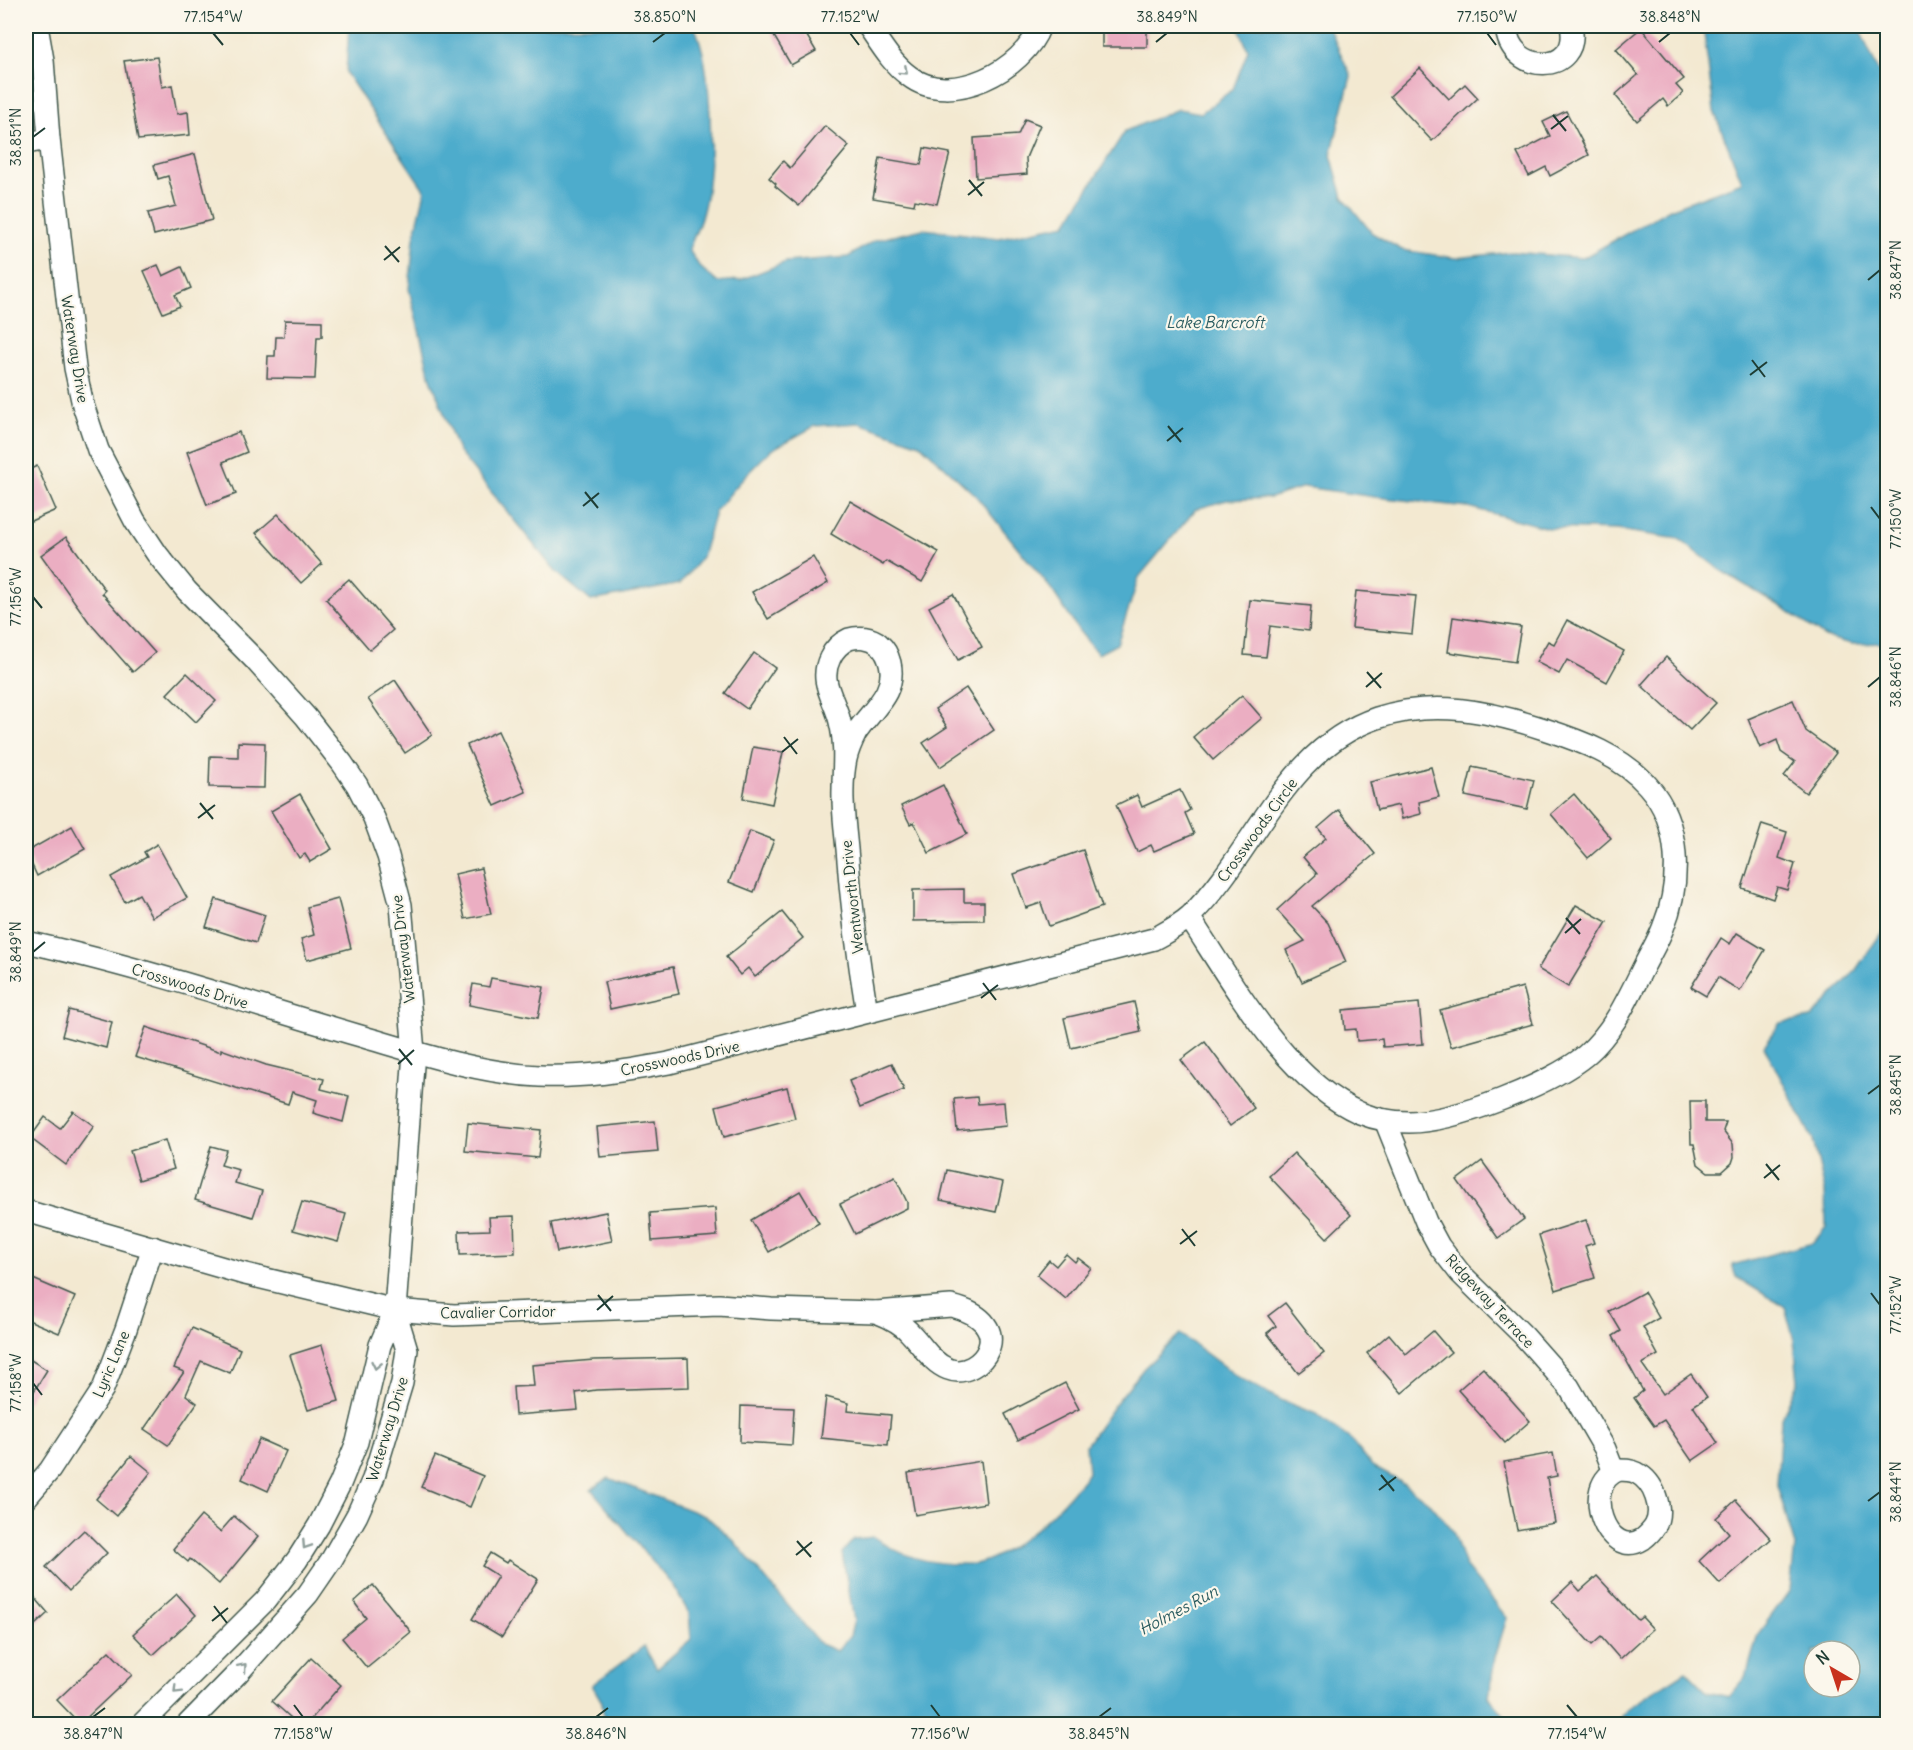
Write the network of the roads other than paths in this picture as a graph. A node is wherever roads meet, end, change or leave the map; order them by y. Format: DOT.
graph roads {
  1 [pos="37,26"];
  2 [pos="868,26"];
  3 [pos="1040,26"];
  4 [pos="1506,26"];
  5 [pos="1571,26"];
  6 [pos="49,139"];
  7 [pos="26,143"];
  8 [pos="843,781"];
  9 [pos="1189,917"];
  10 [pos="26,942"];
  11 [pos="867,1012"];
  12 [pos="414,1052"];
  13 [pos="1385,1120"];
  14 [pos="26,1211"];
  15 [pos="153,1247"];
  16 [pos="395,1310"];
  17 [pos="876,1312"];
  18 [pos="1614,1472"];
  19 [pos="26,1498"];
  20 [pos="142,1725"];
  21 [pos="188,1725"];
  1 -- 6 [label="street, Waterway Drive"];
  2 -- 3 [label="street, one-way"];
  4 -- 5 [label="street"];
  6 -- 7 [label="street"];
  6 -- 12 [label="street, Waterway Drive"];
  8 -- 8 [label="street, Wentworth Drive"];
  8 -- 11 [label="street, Wentworth Drive"];
  9 -- 11 [label="street, Crosswoods Drive"];
  9 -- 13 [label="street, Crosswoods Circle"];
  9 -- 13 [label="street, Crosswoods Circle"];
  10 -- 12 [label="street, Crosswoods Drive"];
  11 -- 12 [label="street, Crosswoods Drive"];
  12 -- 16 [label="street, Waterway Drive"];
  13 -- 18 [label="street, Ridgeway Terrace"];
  14 -- 15 [label="street, Cavalier Corridor"];
  15 -- 16 [label="street, Cavalier Corridor"];
  15 -- 19 [label="street, Lyric Lane"];
  16 -- 17 [label="street, Cavalier Corridor"];
  16 -- 20 [label="street, one-way"];
  21 -- 16 [label="street, Waterway Drive, one-way"];
  17 -- 17 [label="street, Cavalier Corridor"];
}
